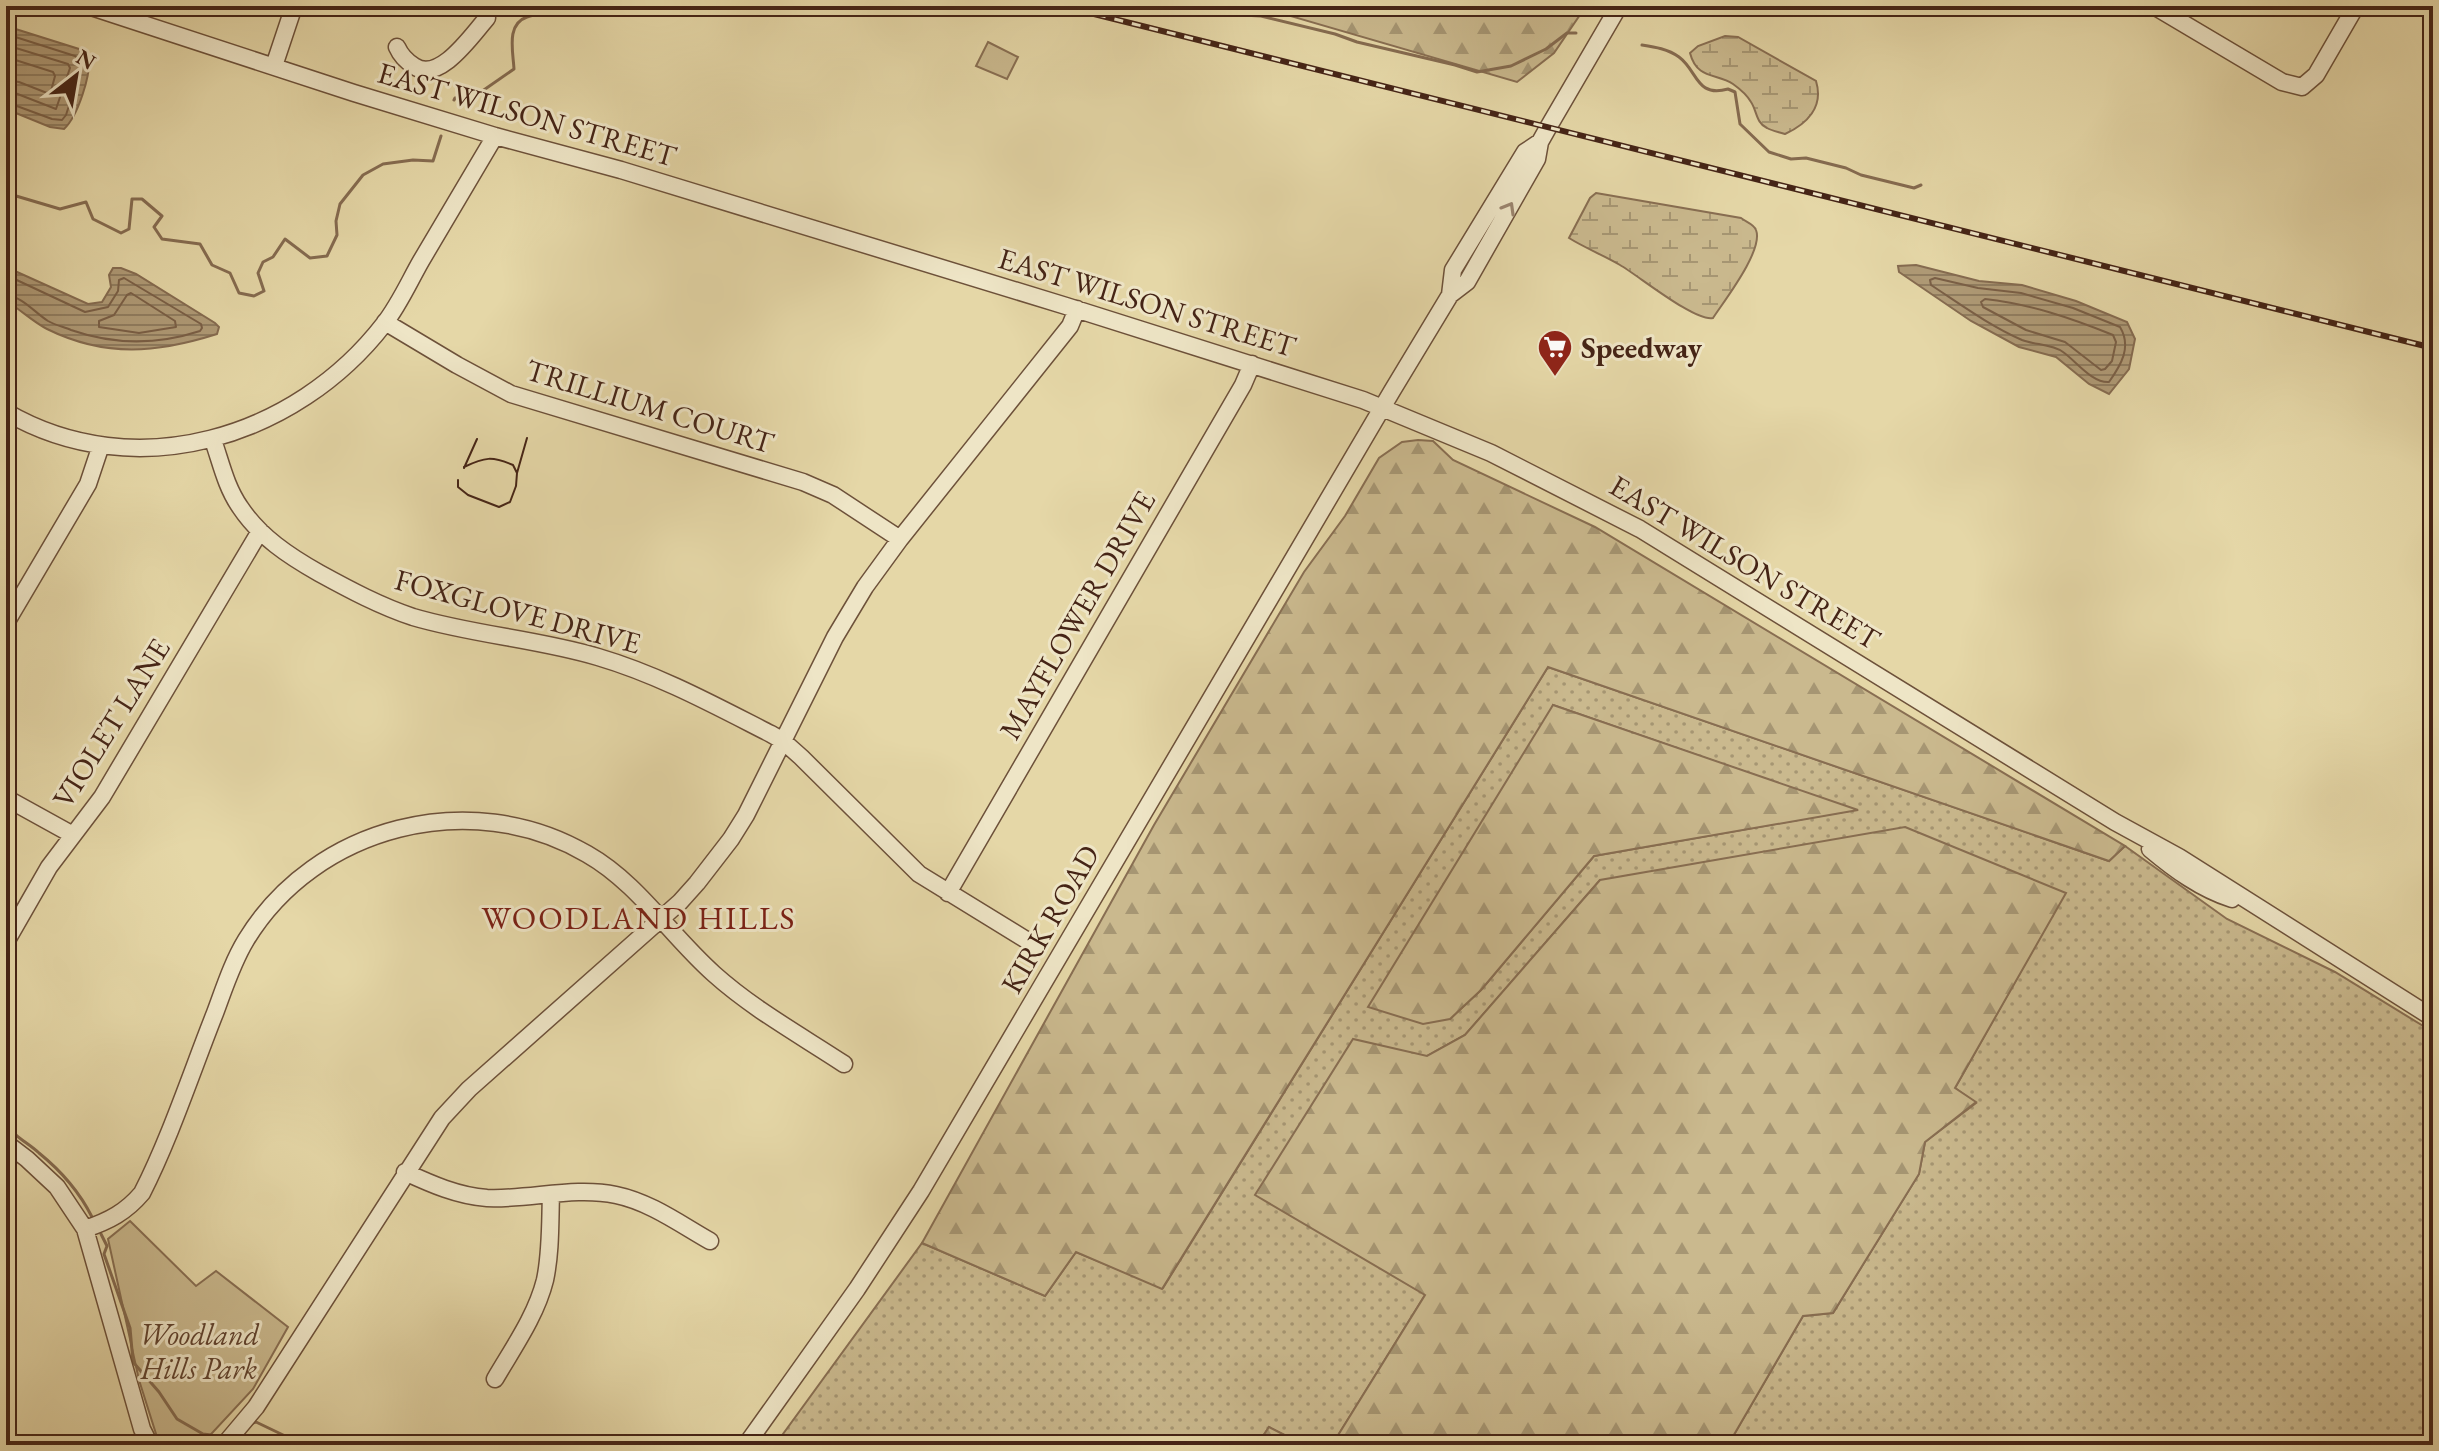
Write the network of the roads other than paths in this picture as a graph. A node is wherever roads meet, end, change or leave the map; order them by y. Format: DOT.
graph roads {
  1 [pos="88,6"];
  2 [pos="294,6"];
  3 [pos="1619,6"];
  4 [pos="2154,6"];
  5 [pos="2356,6"];
  6 [pos="487,18"];
  7 [pos="397,47"];
  8 [pos="274,66"];
  9 [pos="495,136"];
  10 [pos="1077,309"];
  11 [pos="385,322"];
  12 [pos="1252,364"];
  13 [pos="1382,408"];
  14 [pos="6,412"];
  15 [pos="213,440"];
  16 [pos="101,445"];
  17 [pos="260,531"];
  18 [pos="900,539"];
  19 [pos="6,623"];
  20 [pos="783,741"];
  21 [pos="6,798"];
  22 [pos="73,835"];
  23 [pos="948,893"];
  24 [pos="661,920"];
  25 [pos="6,942"];
  26 [pos="1036,946"];
  27 [pos="2433,1018"];
  28 [pos="844,1064"];
  29 [pos="6,1143"];
  30 [pos="405,1172"];
  31 [pos="551,1194"];
  32 [pos="85,1229"];
  33 [pos="710,1241"];
  34 [pos="495,1379"];
  35 [pos="150,1445"];
  36 [pos="224,1445"];
  37 [pos="746,1445"];
  1 -- 8 [label="street, EAST WILSON STREET"];
  2 -- 8 [label="street"];
  3 -- 13 [label="street, KIRK ROAD"];
  4 -- 5 [label="street"];
  6 -- 7 [label="street"];
  8 -- 9 [label="street, EAST WILSON STREET"];
  9 -- 10 [label="street, EAST WILSON STREET"];
  9 -- 11 [label="street"];
  10 -- 12 [label="street, EAST WILSON STREET"];
  10 -- 18 [label="street"];
  11 -- 15 [label="street"];
  11 -- 18 [label="street, TRILLIUM COURT"];
  12 -- 13 [label="street, EAST WILSON STREET"];
  12 -- 23 [label="street, MAYFLOWER DRIVE"];
  13 -- 27 [label="street, EAST WILSON STREET"];
  13 -- 37 [label="street, KIRK ROAD"];
  14 -- 16 [label="street"];
  15 -- 16 [label="street"];
  15 -- 17 [label="street, FOXGLOVE DRIVE"];
  16 -- 19 [label="street"];
  17 -- 20 [label="street, FOXGLOVE DRIVE"];
  17 -- 22 [label="street, VIOLET LANE"];
  18 -- 20 [label="street"];
  20 -- 23 [label="street, FOXGLOVE DRIVE"];
  20 -- 24 [label="street"];
  21 -- 22 [label="street"];
  22 -- 25 [label="street, VIOLET LANE"];
  23 -- 26 [label="street, FOXGLOVE DRIVE"];
  24 -- 28 [label="street"];
  24 -- 30 [label="street"];
  24 -- 32 [label="street"];
  29 -- 32 [label="street"];
  30 -- 31 [label="street"];
  30 -- 36 [label="street"];
  31 -- 33 [label="street"];
  31 -- 34 [label="street"];
  32 -- 35 [label="street"];
}
